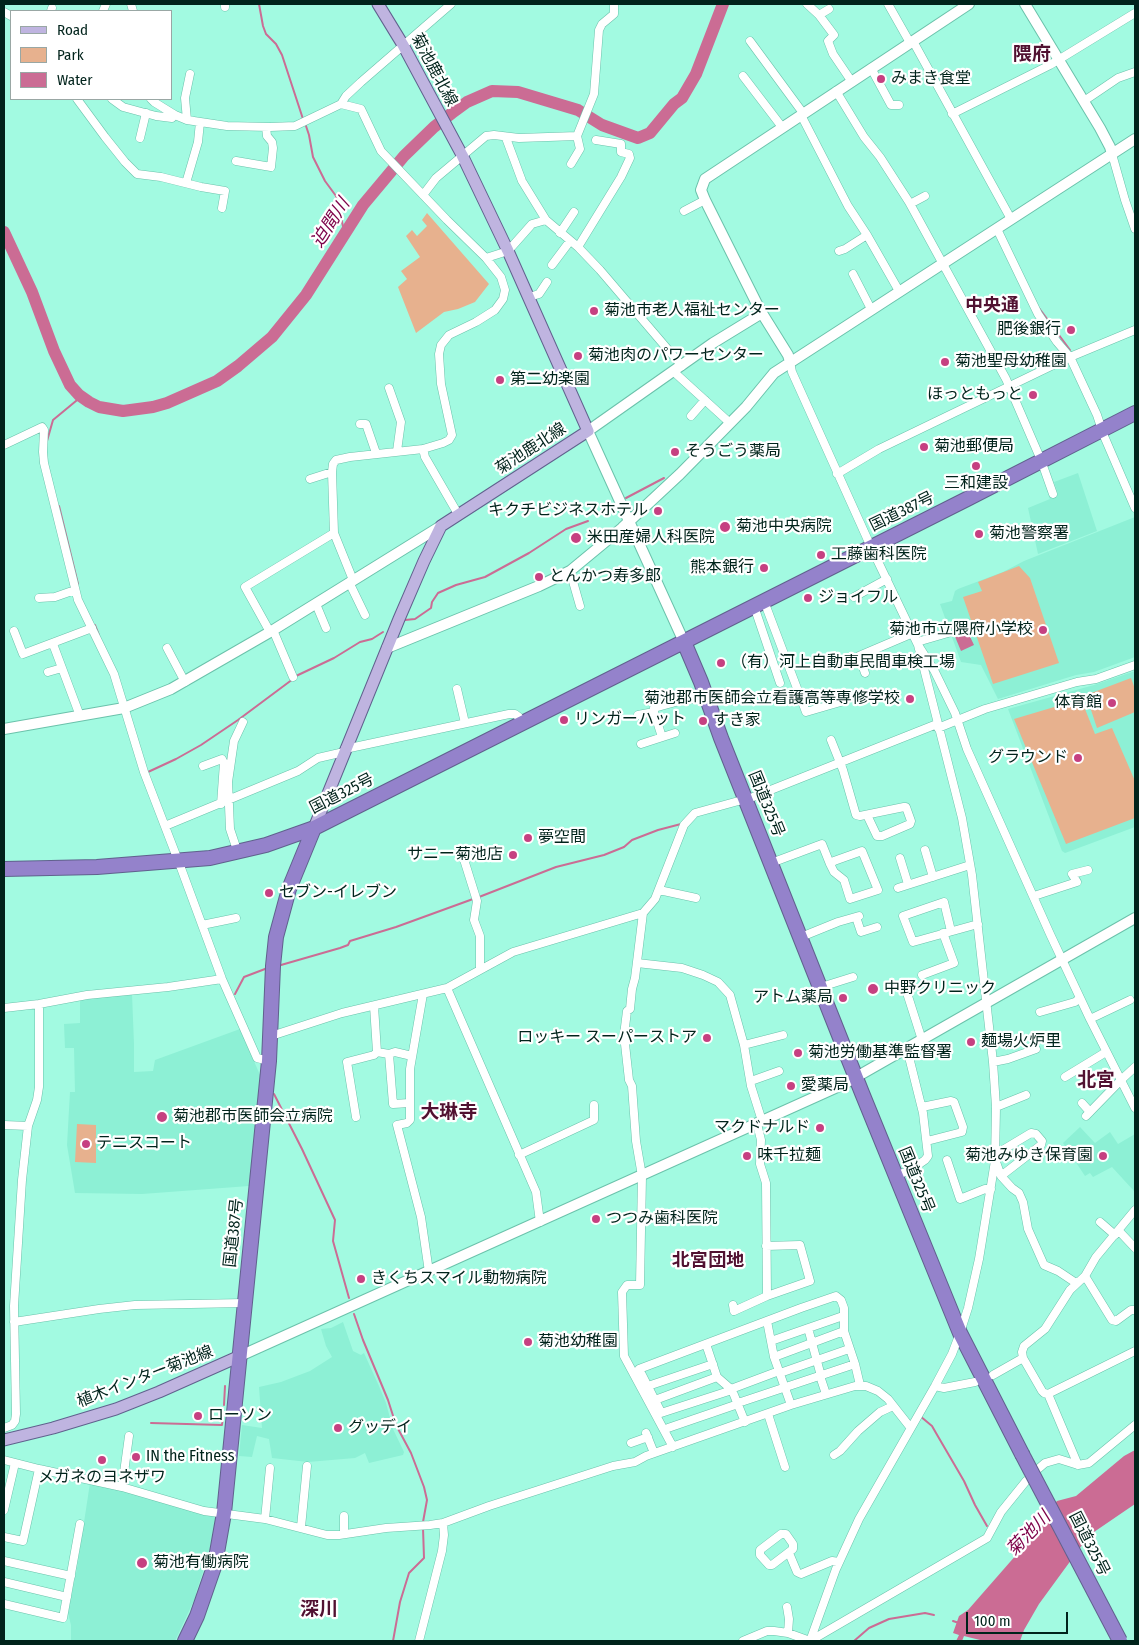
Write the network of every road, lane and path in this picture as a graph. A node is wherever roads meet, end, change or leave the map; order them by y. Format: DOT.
graph roads {
  1 [pos="378,4"];
  2 [pos="450,4"];
  3 [pos="614,4"];
  4 [pos="807,4"];
  5 [pos="888,4"];
  6 [pos="968,4"];
  7 [pos="1025,4"];
  8 [pos="829,9"];
  9 [pos="1135,13"];
  10 [pos="819,16"];
  11 [pos="750,41"];
  12 [pos="911,42"];
  13 [pos="403,45"];
  14 [pos="1059,60"];
  15 [pos="871,68"];
  16 [pos="1135,72"];
  17 [pos="190,74"];
  18 [pos="743,76"];
  19 [pos="852,82"];
  20 [pos="836,91"];
  21 [pos="79,100"];
  22 [pos="113,100"];
  23 [pos="153,100"];
  24 [pos="1084,101"];
  25 [pos="341,104"];
  26 [pos="899,105"];
  27 [pos="146,113"];
  28 [pos="802,114"];
  29 [pos="952,114"];
  30 [pos="175,115"];
  31 [pos="187,120"];
  32 [pos="200,122"];
  33 [pos="266,127"];
  34 [pos="782,127"];
  35 [pos="578,134"];
  36 [pos="140,138"];
  37 [pos="506,138"];
  38 [pos="1135,139"];
  39 [pos="596,140"];
  40 [pos="1112,154"];
  41 [pos="462,155"];
  42 [pos="236,161"];
  43 [pos="571,164"];
  44 [pos="186,183"];
  45 [pos="423,194"];
  46 [pos="925,196"];
  47 [pos="705,200"];
  48 [pos="910,203"];
  49 [pos="222,208"];
  50 [pos="684,211"];
  51 [pos="574,212"];
  52 [pos="1011,219"];
  53 [pos="546,220"];
  54 [pos="997,229"];
  55 [pos="1135,229"];
  56 [pos="560,233"];
  57 [pos="868,235"];
  58 [pos="570,241"];
  59 [pos="578,247"];
  60 [pos="508,251"];
  61 [pos="839,251"];
  62 [pos="486,258"];
  63 [pos="942,263"];
  64 [pos="552,266"];
  65 [pos="853,274"];
  66 [pos="547,282"];
  67 [pos="898,292"];
  68 [pos="529,297"];
  69 [pos="871,309"];
  70 [pos="762,313"];
  71 [pos="1135,330"];
  72 [pos="1070,357"];
  73 [pos="790,362"];
  74 [pos="678,369"];
  75 [pos="1010,386"];
  76 [pos="389,388"];
  77 [pos="705,400"];
  78 [pos="1135,413"];
  79 [pos="691,416"];
  80 [pos="730,423"];
  81 [pos="360,424"];
  82 [pos="1101,430"];
  83 [pos="588,431"];
  84 [pos="4,445"];
  85 [pos="423,449"];
  86 [pos="397,452"];
  87 [pos="376,453"];
  88 [pos="1041,460"];
  89 [pos="332,472"];
  90 [pos="837,474"];
  91 [pos="310,479"];
  92 [pos="1054,494"];
  93 [pos="1135,508"];
  94 [pos="458,514"];
  95 [pos="629,521"];
  96 [pos="440,526"];
  97 [pos="334,533"];
  98 [pos="871,547"];
  99 [pos="570,571"];
  100 [pos="887,579"];
  101 [pos="351,581"];
  102 [pos="75,590"];
  103 [pos="854,597"];
  104 [pos="39,598"];
  105 [pos="316,604"];
  106 [pos="759,604"];
  107 [pos="580,606"];
  108 [pos="365,614"];
  109 [pos="92,628"];
  110 [pos="326,628"];
  111 [pos="271,631"];
  112 [pos="14,632"];
  113 [pos="913,633"];
  114 [pos="948,633"];
  115 [pos="684,642"];
  116 [pos="53,644"];
  117 [pos="918,644"];
  118 [pos="167,648"];
  119 [pos="387,648"];
  120 [pos="1135,665"];
  121 [pos="62,668"];
  122 [pos="48,672"];
  123 [pos="865,673"];
  124 [pos="292,677"];
  125 [pos="185,682"];
  126 [pos="780,683"];
  127 [pos="457,689"];
  128 [pos="706,698"];
  129 [pos="844,701"];
  130 [pos="124,708"];
  131 [pos="654,712"];
  132 [pos="638,715"];
  133 [pos="80,716"];
  134 [pos="958,720"];
  135 [pos="242,722"];
  136 [pos="465,722"];
  137 [pos="522,722"];
  138 [pos="938,726"];
  139 [pos="5,728"];
  140 [pos="675,733"];
  141 [pos="662,737"];
  142 [pos="831,740"];
  143 [pos="641,744"];
  144 [pos="345,750"];
  145 [pos="840,764"];
  146 [pos="203,766"];
  147 [pos="746,800"];
  148 [pos="224,802"];
  149 [pos="867,815"];
  150 [pos="165,826"];
  151 [pos="314,828"];
  152 [pos="461,850"];
  153 [pos="925,850"];
  154 [pos="238,853"];
  155 [pos="900,858"];
  156 [pos="179,862"];
  157 [pos="771,863"];
  158 [pos="830,864"];
  159 [pos="970,865"];
  160 [pos="4,869"];
  161 [pos="1088,870"];
  162 [pos="933,876"];
  163 [pos="908,884"];
  164 [pos="898,888"];
  165 [pos="659,890"];
  166 [pos="1034,896"];
  167 [pos="696,898"];
  168 [pos="643,913"];
  169 [pos="236,918"];
  170 [pos="1135,918"];
  171 [pos="202,924"];
  172 [pos="978,924"];
  173 [pos="877,927"];
  174 [pos="947,932"];
  175 [pos="801,936"];
  176 [pos="1063,959"];
  177 [pos="637,963"];
  178 [pos="480,969"];
  179 [pos="922,975"];
  180 [pos="853,977"];
  181 [pos="222,979"];
  182 [pos="820,987"];
  183 [pos="446,988"];
  184 [pos="907,993"];
  185 [pos="423,994"];
  186 [pos="1080,998"];
  187 [pos="1130,1000"];
  188 [pos="39,1004"];
  189 [pos="986,1004"];
  190 [pos="374,1006"];
  191 [pos="4,1008"];
  192 [pos="1040,1012"];
  193 [pos="1090,1018"];
  194 [pos="783,1035"];
  195 [pos="271,1036"];
  196 [pos="922,1040"];
  197 [pos="744,1045"];
  198 [pos="1036,1049"];
  199 [pos="904,1050"];
  200 [pos="377,1052"];
  201 [pos="1106,1052"];
  202 [pos="390,1054"];
  203 [pos="412,1056"];
  204 [pos="268,1061"];
  205 [pos="993,1062"];
  206 [pos="1135,1067"];
  207 [pos="779,1071"];
  208 [pos="856,1077"];
  209 [pos="1065,1077"];
  210 [pos="1122,1079"];
  211 [pos="751,1081"];
  212 [pos="1026,1095"];
  213 [pos="1082,1102"];
  214 [pos="410,1103"];
  215 [pos="594,1105"];
  216 [pos="922,1107"];
  217 [pos="996,1107"];
  218 [pos="1135,1108"];
  219 [pos="356,1117"];
  220 [pos="759,1122"];
  221 [pos="4,1125"];
  222 [pos="28,1126"];
  223 [pos="927,1141"];
  224 [pos="996,1152"];
  225 [pos="519,1155"];
  226 [pos="947,1160"];
  227 [pos="995,1161"];
  228 [pos="896,1175"];
  229 [pos="642,1176"];
  230 [pos="1001,1176"];
  231 [pos="991,1190"];
  232 [pos="1134,1214"];
  233 [pos="540,1222"];
  234 [pos="1100,1222"];
  235 [pos="1117,1233"];
  236 [pos="766,1246"];
  237 [pos="1135,1248"];
  238 [pos="429,1272"];
  239 [pos="1085,1276"];
  240 [pos="1076,1284"];
  241 [pos="767,1296"];
  242 [pos="245,1303"];
  243 [pos="735,1310"];
  244 [pos="1135,1310"];
  245 [pos="843,1316"];
  246 [pos="767,1321"];
  247 [pos="14,1322"];
  248 [pos="808,1328"];
  249 [pos="844,1331"];
  250 [pos="960,1334"];
  251 [pos="771,1341"];
  252 [pos="812,1343"];
  253 [pos="706,1344"];
  254 [pos="849,1349"];
  255 [pos="1135,1351"];
  256 [pos="240,1356"];
  257 [pos="774,1357"];
  258 [pos="1023,1358"];
  259 [pos="816,1361"];
  260 [pos="713,1364"];
  261 [pos="855,1364"];
  262 [pos="779,1372"];
  263 [pos="993,1375"];
  264 [pos="821,1376"];
  265 [pos="717,1377"];
  266 [pos="975,1382"];
  267 [pos="860,1385"];
  268 [pos="648,1386"];
  269 [pos="935,1386"];
  270 [pos="785,1387"];
  271 [pos="731,1389"];
  272 [pos="826,1394"];
  273 [pos="1048,1394"];
  274 [pos="655,1400"];
  275 [pos="738,1404"];
  276 [pos="791,1405"];
  277 [pos="893,1406"];
  278 [pos="661,1413"];
  279 [pos="768,1414"];
  280 [pos="745,1422"];
  281 [pos="1135,1425"];
  282 [pos="910,1427"];
  283 [pos="4,1428"];
  284 [pos="668,1428"];
  285 [pos="129,1436"];
  286 [pos="4,1440"];
  287 [pos="631,1443"];
  288 [pos="675,1446"];
  289 [pos="654,1453"];
  290 [pos="834,1455"];
  291 [pos="4,1460"];
  292 [pos="15,1463"];
  293 [pos="1078,1465"];
  294 [pos="307,1466"];
  295 [pos="785,1467"];
  296 [pos="270,1468"];
  297 [pos="39,1469"];
  298 [pos="1038,1469"];
  299 [pos="1026,1481"];
  300 [pos="122,1487"];
  301 [pos="4,1510"];
  302 [pos="224,1513"];
  303 [pos="344,1516"];
  304 [pos="265,1518"];
  305 [pos="443,1523"];
  306 [pos="80,1524"];
  307 [pos="301,1527"];
  308 [pos="344,1534"];
  309 [pos="4,1537"];
  310 [pos="789,1553"];
  311 [pos="4,1562"];
  312 [pos="839,1562"];
  313 [pos="71,1576"];
  314 [pos="4,1582"];
  315 [pos="67,1597"];
  316 [pos="4,1604"];
  317 [pos="787,1607"];
  318 [pos="788,1633"];
  319 [pos="185,1641"];
  320 [pos="419,1641"];
  321 [pos="743,1641"];
  322 [pos="810,1641"];
  323 [pos="1120,1641"];
  1 -- 13 [label="main road, 菊池鹿北線"];
  2 -- 13 [label="street"];
  3 -- 35 [label="street"];
  4 -- 10 [label="street"];
  5 -- 12 [label="street"];
  6 -- 12 [label="street"];
  7 -- 14 [label="street"];
  8 -- 10 [label="street"];
  9 -- 14 [label="street"];
  10 -- 19 [label="street"];
  11 -- 28 [label="street"];
  12 -- 15 [label="street"];
  12 -- 29 [label="street"];
  13 -- 25 [label="street"];
  13 -- 41 [label="main road, 菊池鹿北線"];
  14 -- 24 [label="street"];
  14 -- 29 [label="street"];
  15 -- 19 [label="street"];
  15 -- 26 [label="street"];
  16 -- 24 [label="street"];
  17 -- 31 [label="street"];
  18 -- 34 [label="street"];
  19 -- 20 [label="street"];
  20 -- 28 [label="street"];
  20 -- 48 [label="street"];
  21 -- 44 [label="street"];
  22 -- 27 [label="street"];
  23 -- 30 [label="street"];
  24 -- 40 [label="street"];
  25 -- 33 [label="street"];
  25 -- 45 [label="street"];
  27 -- 30 [label="street"];
  27 -- 36 [label="street"];
  28 -- 34 [label="street"];
  28 -- 57 [label="street"];
  29 -- 52 [label="street"];
  30 -- 31 [label="street"];
  31 -- 32 [label="street"];
  32 -- 33 [label="street"];
  32 -- 44 [label="street"];
  33 -- 42 [label="street"];
  34 -- 47 [label="street"];
  35 -- 37 [label="street"];
  35 -- 43 [label="street"];
  37 -- 41 [label="street"];
  37 -- 53 [label="street"];
  38 -- 40 [label="street"];
  39 -- 59 [label="street"];
  40 -- 52 [label="street"];
  40 -- 55 [label="street"];
  41 -- 45 [label="street"];
  41 -- 60 [label="main road, 菊池鹿北線"];
  44 -- 49 [label="street"];
  45 -- 62 [label="street"];
  46 -- 48 [label="street"];
  47 -- 50 [label="street"];
  47 -- 70 [label="street"];
  48 -- 63 [label="street"];
  51 -- 56 [label="street"];
  52 -- 54 [label="street"];
  53 -- 56 [label="street"];
  53 -- 60 [label="street"];
  54 -- 63 [label="street"];
  54 -- 72 [label="street"];
  56 -- 58 [label="street"];
  57 -- 61 [label="street"];
  57 -- 67 [label="street"];
  58 -- 59 [label="street"];
  58 -- 64 [label="street"];
  59 -- 74 [label="street"];
  60 -- 62 [label="street"];
  60 -- 68 [label="main road, 菊池鹿北線"];
  62 -- 85 [label="street"];
  63 -- 67 [label="street"];
  63 -- 75 [label="street"];
  65 -- 69 [label="street"];
  66 -- 68 [label="street"];
  67 -- 69 [label="street"];
  68 -- 83 [label="main road, 菊池鹿北線"];
  69 -- 73 [label="street"];
  70 -- 73 [label="street"];
  70 -- 74 [label="street"];
  71 -- 72 [label="street"];
  72 -- 75 [label="street"];
  72 -- 82 [label="street"];
  73 -- 80 [label="street"];
  73 -- 90 [label="street"];
  74 -- 77 [label="street"];
  74 -- 83 [label="street"];
  75 -- 88 [label="street"];
  75 -- 90 [label="street"];
  76 -- 86 [label="street"];
  77 -- 79 [label="street"];
  77 -- 80 [label="street"];
  78 -- 82 [label="highway, 国道387号"];
  80 -- 95 [label="street"];
  81 -- 87 [label="street"];
  82 -- 88 [label="highway, 国道387号"];
  82 -- 93 [label="street"];
  83 -- 94 [label="main road, 菊池鹿北線"];
  83 -- 95 [label="street"];
  84 -- 102 [label="street"];
  85 -- 86 [label="street"];
  85 -- 94 [label="street"];
  86 -- 87 [label="street"];
  87 -- 89 [label="street"];
  88 -- 92 [label="street"];
  88 -- 98 [label="highway, 国道387号"];
  89 -- 91 [label="street"];
  89 -- 97 [label="street"];
  90 -- 98 [label="street"];
  94 -- 96 [label="main road, 菊池鹿北線"];
  95 -- 99 [label="street"];
  95 -- 115 [label="street"];
  96 -- 101 [label="street"];
  96 -- 119 [label="main road"];
  97 -- 101 [label="street"];
  97 -- 111 [label="street"];
  98 -- 100 [label="street"];
  98 -- 106 [label="highway, 国道387号"];
  99 -- 107 [label="street"];
  99 -- 119 [label="street"];
  100 -- 103 [label="street"];
  100 -- 113 [label="street"];
  101 -- 105 [label="street"];
  101 -- 108 [label="street"];
  102 -- 104 [label="street"];
  102 -- 109 [label="street"];
  105 -- 110 [label="street"];
  105 -- 111 [label="street"];
  106 -- 115 [label="highway, 国道387号"];
  106 -- 126 [label="street"];
  106 -- 129 [label="street"];
  109 -- 116 [label="street"];
  109 -- 130 [label="street"];
  111 -- 124 [label="street"];
  111 -- 125 [label="street"];
  112 -- 116 [label="street"];
  113 -- 117 [label="street"];
  113 -- 123 [label="street"];
  114 -- 117 [label="street"];
  115 -- 128 [label="highway, 国道325号"];
  115 -- 137 [label="highway, 国道325号"];
  116 -- 121 [label="street"];
  117 -- 134 [label="street"];
  117 -- 138 [label="street"];
  118 -- 125 [label="street"];
  119 -- 144 [label="main road"];
  120 -- 134 [label="street"];
  121 -- 122 [label="street"];
  121 -- 133 [label="street"];
  125 -- 130 [label="street"];
  127 -- 136 [label="street"];
  128 -- 131 [label="street"];
  128 -- 147 [label="highway, 国道325号"];
  130 -- 133 [label="street"];
  130 -- 150 [label="street"];
  131 -- 132 [label="street"];
  131 -- 141 [label="street"];
  133 -- 139 [label="street"];
  134 -- 138 [label="street"];
  134 -- 166 [label="street"];
  135 -- 148 [label="street"];
  136 -- 137 [label="street"];
  136 -- 144 [label="street"];
  137 -- 151 [label="highway, 国道325号"];
  138 -- 145 [label="street"];
  138 -- 159 [label="street"];
  140 -- 141 [label="street"];
  141 -- 143 [label="street"];
  142 -- 145 [label="street"];
  144 -- 148 [label="street"];
  144 -- 151 [label="main road"];
  145 -- 147 [label="street"];
  145 -- 149 [label="street"];
  146 -- 148 [label="street"];
  147 -- 157 [label="highway, 国道325号"];
  147 -- 165 [label="street"];
  148 -- 150 [label="street"];
  148 -- 154 [label="street"];
  149 -- 149 [label="street"];
  150 -- 156 [label="street"];
  151 -- 154 [label="highway, 国道325号"];
  151 -- 195 [label="highway, 国道387号"];
  152 -- 178 [label="street"];
  153 -- 162 [label="street"];
  154 -- 156 [label="highway, 国道325号"];
  155 -- 163 [label="street"];
  156 -- 160 [label="highway, 国道325号"];
  156 -- 171 [label="street"];
  157 -- 158 [label="street"];
  157 -- 175 [label="highway, 国道325号"];
  158 -- 158 [label="street"];
  159 -- 162 [label="street"];
  159 -- 172 [label="street"];
  161 -- 166 [label="street"];
  162 -- 163 [label="street"];
  163 -- 164 [label="street"];
  165 -- 167 [label="street"];
  165 -- 168 [label="street"];
  166 -- 176 [label="street"];
  168 -- 177 [label="street"];
  168 -- 178 [label="street"];
  169 -- 171 [label="street"];
  170 -- 176 [label="street"];
  171 -- 181 [label="street"];
  172 -- 174 [label="street"];
  172 -- 189 [label="street"];
  173 -- 175 [label="street"];
  174 -- 174 [label="street"];
  174 -- 179 [label="street"];
  175 -- 182 [label="highway, 国道325号"];
  176 -- 186 [label="street"];
  176 -- 189 [label="street"];
  177 -- 197 [label="street"];
  177 -- 229 [label="street"];
  178 -- 183 [label="street"];
  180 -- 182 [label="street"];
  181 -- 188 [label="street"];
  181 -- 204 [label="street"];
  182 -- 208 [label="highway, 国道325号"];
  183 -- 185 [label="street"];
  183 -- 225 [label="street"];
  184 -- 196 [label="street"];
  185 -- 190 [label="street"];
  185 -- 203 [label="street"];
  186 -- 192 [label="street"];
  186 -- 193 [label="street"];
  187 -- 193 [label="street"];
  188 -- 191 [label="street"];
  188 -- 222 [label="street"];
  189 -- 196 [label="street"];
  189 -- 205 [label="street"];
  190 -- 195 [label="street"];
  190 -- 200 [label="street"];
  193 -- 201 [label="street"];
  194 -- 197 [label="street"];
  195 -- 204 [label="highway, 国道387号"];
  196 -- 199 [label="street"];
  197 -- 211 [label="street"];
  198 -- 205 [label="street"];
  199 -- 208 [label="street"];
  199 -- 216 [label="street"];
  200 -- 202 [label="street"];
  200 -- 219 [label="street"];
  201 -- 209 [label="street"];
  201 -- 210 [label="street"];
  202 -- 203 [label="street"];
  202 -- 214 [label="street"];
  203 -- 214 [label="street"];
  204 -- 242 [label="highway, 国道387号"];
  205 -- 217 [label="street"];
  206 -- 210 [label="street"];
  207 -- 211 [label="street"];
  208 -- 220 [label="street"];
  208 -- 228 [label="highway, 国道325号"];
  210 -- 213 [label="street"];
  210 -- 218 [label="street"];
  211 -- 220 [label="street"];
  212 -- 217 [label="street"];
  214 -- 238 [label="street"];
  215 -- 225 [label="street"];
  216 -- 223 [label="street"];
  216 -- 223 [label="street"];
  217 -- 224 [label="street"];
  220 -- 229 [label="street"];
  220 -- 236 [label="street"];
  221 -- 222 [label="street"];
  222 -- 247 [label="street"];
  223 -- 228 [label="street"];
  224 -- 227 [label="street"];
  224 -- 230 [label="street"];
  225 -- 233 [label="street"];
  226 -- 231 [label="street"];
  227 -- 230 [label="street"];
  227 -- 231 [label="street"];
  228 -- 250 [label="highway, 国道325号"];
  229 -- 233 [label="street"];
  229 -- 288 [label="street"];
  230 -- 240 [label="street"];
  231 -- 250 [label="street"];
  232 -- 235 [label="street"];
  233 -- 238 [label="street"];
  234 -- 235 [label="street"];
  235 -- 237 [label="street"];
  235 -- 239 [label="street"];
  236 -- 241 [label="street"];
  236 -- 241 [label="street"];
  238 -- 256 [label="street"];
  239 -- 240 [label="street"];
  239 -- 244 [label="street"];
  240 -- 258 [label="street"];
  241 -- 243 [label="street"];
  242 -- 247 [label="street"];
  242 -- 256 [label="highway, 国道387号"];
  245 -- 246 [label="street"];
  245 -- 248 [label="street"];
  245 -- 249 [label="street"];
  246 -- 251 [label="street"];
  246 -- 253 [label="street"];
  247 -- 283 [label="street"];
  248 -- 251 [label="street"];
  248 -- 252 [label="street"];
  249 -- 252 [label="street"];
  249 -- 254 [label="street"];
  250 -- 269 [label="street"];
  250 -- 323 [label="highway, 国道325号, bridge"];
  251 -- 257 [label="street"];
  252 -- 257 [label="street"];
  252 -- 259 [label="street"];
  253 -- 260 [label="street"];
  253 -- 268 [label="street"];
  254 -- 259 [label="street"];
  254 -- 261 [label="street"];
  255 -- 273 [label="street"];
  256 -- 286 [label="main road, 植木インター菊池線"];
  256 -- 302 [label="highway, 国道387号"];
  257 -- 262 [label="street"];
  258 -- 263 [label="street"];
  258 -- 273 [label="street"];
  259 -- 262 [label="street"];
  259 -- 264 [label="street"];
  260 -- 265 [label="street"];
  260 -- 268 [label="street"];
  261 -- 264 [label="street"];
  261 -- 267 [label="street"];
  262 -- 270 [label="street"];
  262 -- 271 [label="street"];
  264 -- 270 [label="street"];
  264 -- 272 [label="street"];
  265 -- 271 [label="street"];
  265 -- 274 [label="street"];
  266 -- 269 [label="street"];
  267 -- 272 [label="street"];
  267 -- 277 [label="street"];
  268 -- 274 [label="street"];
  269 -- 282 [label="street"];
  270 -- 275 [label="street"];
  270 -- 276 [label="street"];
  271 -- 275 [label="street"];
  271 -- 278 [label="street"];
  272 -- 276 [label="street"];
  273 -- 293 [label="street"];
  274 -- 278 [label="street"];
  275 -- 280 [label="street"];
  275 -- 284 [label="street"];
  276 -- 279 [label="street"];
  277 -- 282 [label="street"];
  277 -- 290 [label="street"];
  278 -- 284 [label="street"];
  279 -- 280 [label="street"];
  279 -- 295 [label="street"];
  280 -- 288 [label="street"];
  281 -- 293 [label="street"];
  282 -- 312 [label="street"];
  284 -- 288 [label="street"];
  285 -- 300 [label="street"];
  287 -- 289 [label="street"];
  288 -- 289 [label="street"];
  289 -- 305 [label="street"];
  291 -- 292 [label="street"];
  292 -- 297 [label="street"];
  292 -- 301 [label="street"];
  293 -- 298 [label="street"];
  294 -- 307 [label="street"];
  296 -- 304 [label="street"];
  297 -- 300 [label="street"];
  297 -- 309 [label="street"];
  299 -- 322 [label="street"];
  300 -- 302 [label="street"];
  302 -- 304 [label="street"];
  302 -- 319 [label="highway, 国道387号"];
  303 -- 308 [label="street"];
  304 -- 307 [label="street"];
  305 -- 308 [label="street"];
  305 -- 320 [label="street"];
  306 -- 313 [label="street"];
  307 -- 308 [label="street"];
  310 -- 310 [label="street"];
  310 -- 312 [label="street"];
  311 -- 313 [label="street"];
  312 -- 322 [label="street"];
  313 -- 315 [label="street"];
  314 -- 315 [label="street"];
  315 -- 316 [label="street"];
  317 -- 318 [label="street"];
  318 -- 321 [label="street"];
  318 -- 322 [label="street"];
}
